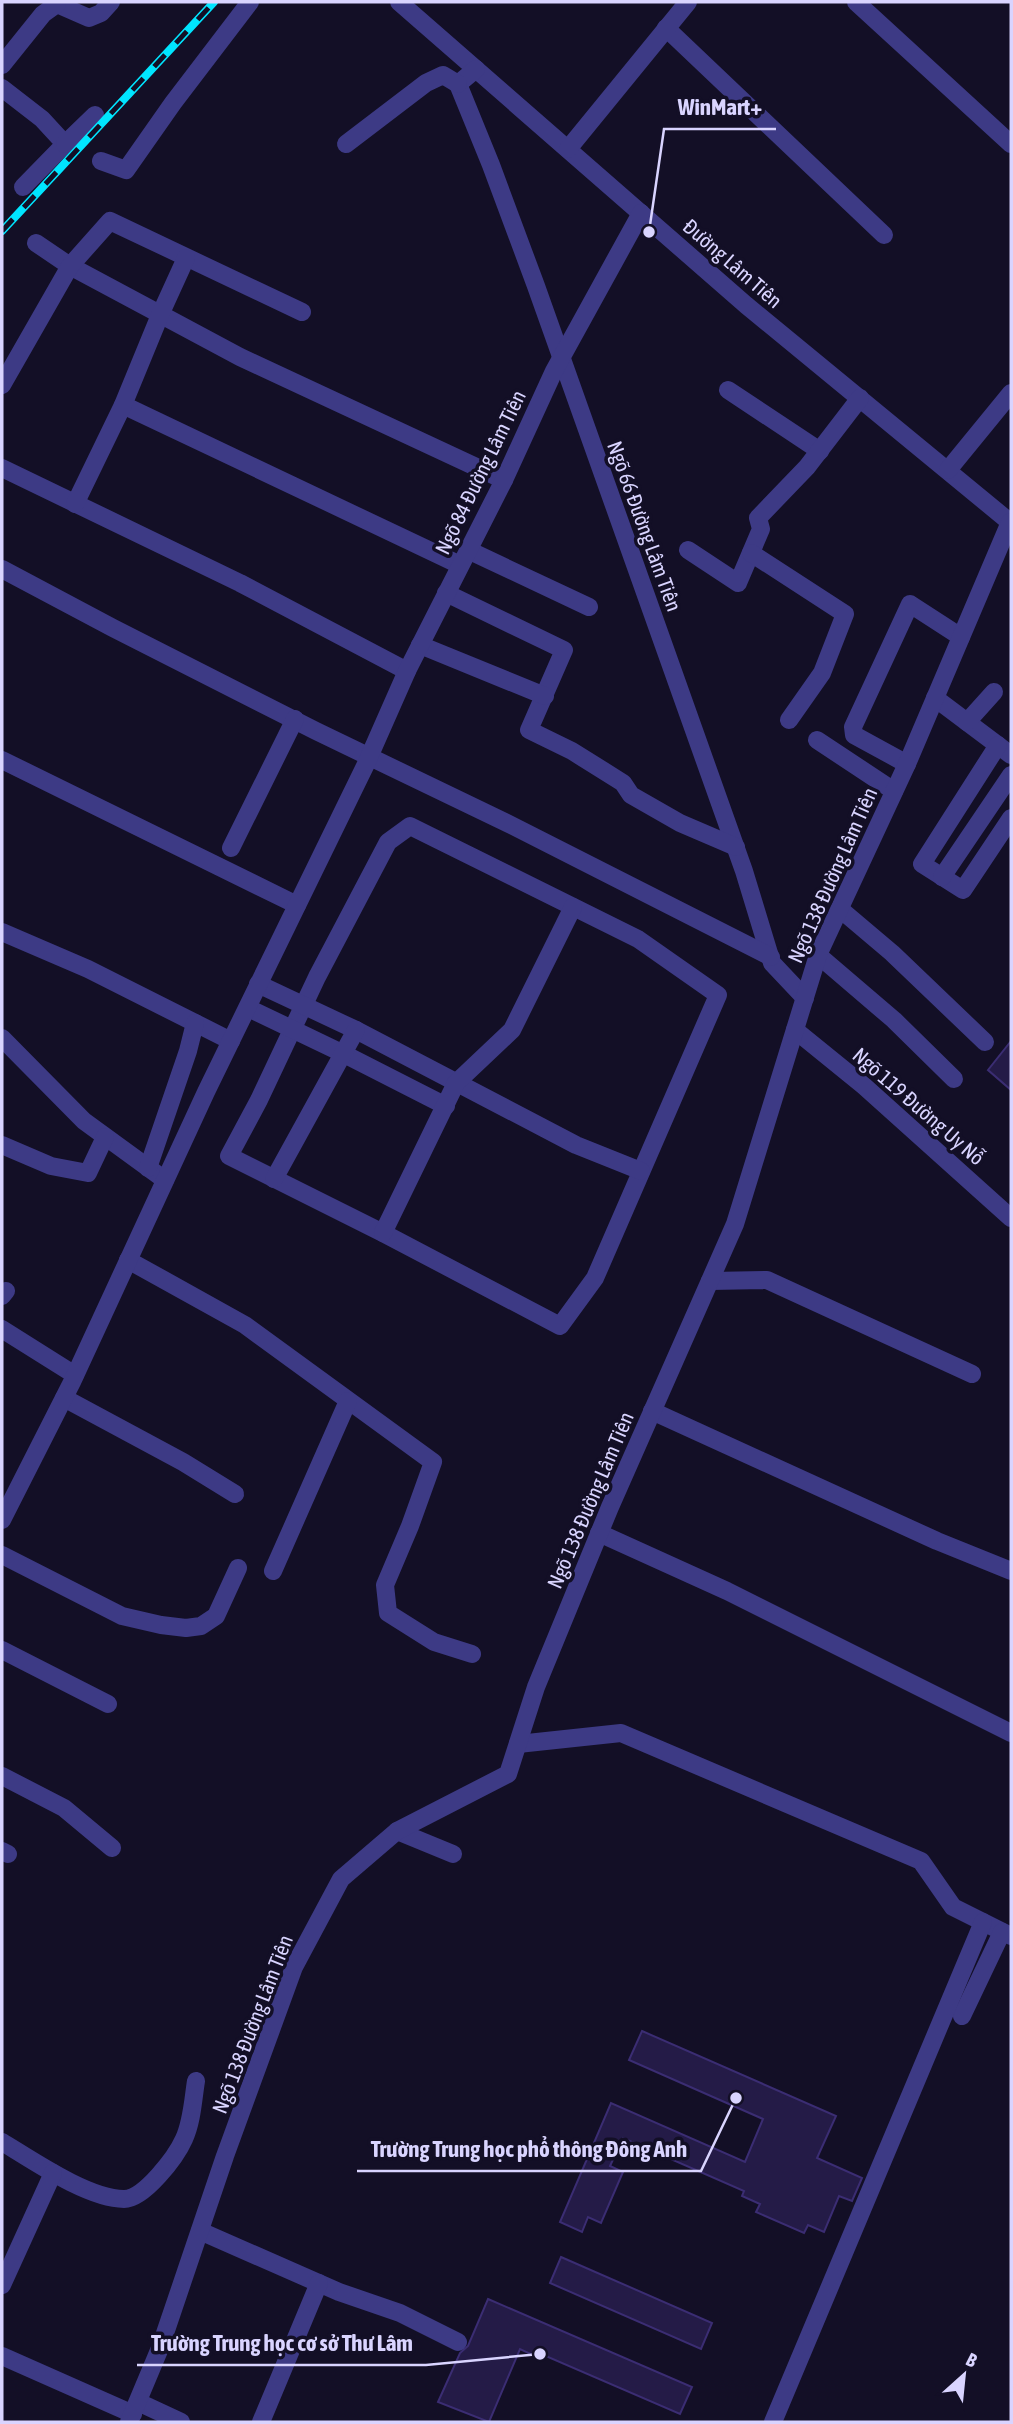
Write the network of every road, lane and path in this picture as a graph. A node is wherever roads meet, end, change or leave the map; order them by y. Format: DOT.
graph roads {
  1 [pos="111,2"];
  2 [pos="250,2"];
  3 [pos="399,2"];
  4 [pos="688,2"];
  5 [pos="856,2"];
  6 [pos="57,3"];
  7 [pos="666,28"];
  8 [pos="2,65"];
  9 [pos="476,69"];
  10 [pos="458,83"];
  11 [pos="2,88"];
  12 [pos="95,115"];
  13 [pos="346,144"];
  14 [pos="1011,144"];
  15 [pos="65,145"];
  16 [pos="568,149"];
  17 [pos="101,161"];
  18 [pos="23,187"];
  19 [pos="641,213"];
  20 [pos="884,235"];
  21 [pos="36,243"];
  22 [pos="186,258"];
  23 [pos="70,265"];
  24 [pos="302,312"];
  25 [pos="160,315"];
  26 [pos="561,358"];
  27 [pos="2,385"];
  28 [pos="728,390"];
  29 [pos="1011,393"];
  30 [pos="860,398"];
  31 [pos="123,405"];
  32 [pos="820,451"];
  33 [pos="2,468"];
  34 [pos="948,470"];
  35 [pos="504,480"];
  36 [pos="75,504"];
  37 [pos="1011,522"];
  38 [pos="688,551"];
  39 [pos="751,553"];
  40 [pos="464,558"];
  41 [pos="2,569"];
  42 [pos="446,593"];
  43 [pos="589,607"];
  44 [pos="961,637"];
  45 [pos="420,645"];
  46 [pos="407,671"];
  47 [pos="994,692"];
  48 [pos="545,696"];
  49 [pos="935,698"];
  50 [pos="295,719"];
  51 [pos="789,720"];
  52 [pos="967,722"];
  53 [pos="817,740"];
  54 [pos="1005,750"];
  55 [pos="369,756"];
  56 [pos="2,760"];
  57 [pos="906,764"];
  58 [pos="1011,775"];
  59 [pos="970,788"];
  60 [pos="894,791"];
  61 [pos="993,802"];
  62 [pos="1011,817"];
  63 [pos="947,824"];
  64 [pos="968,838"];
  65 [pos="736,847"];
  66 [pos="230,848"];
  67 [pos="988,853"];
  68 [pos="942,877"];
  69 [pos="297,905"];
  70 [pos="573,907"];
  71 [pos="839,909"];
  72 [pos="2,932"];
  73 [pos="818,955"];
  74 [pos="771,957"];
  75 [pos="258,984"];
  76 [pos="805,998"];
  77 [pos="304,1006"];
  78 [pos="248,1008"];
  79 [pos="194,1023"];
  80 [pos="291,1030"];
  81 [pos="356,1030"];
  82 [pos="795,1030"];
  83 [pos="2,1038"];
  84 [pos="231,1041"];
  85 [pos="985,1042"];
  86 [pos="344,1054"];
  87 [pos="954,1079"];
  88 [pos="456,1083"];
  89 [pos="446,1106"];
  90 [pos="105,1137"];
  91 [pos="2,1145"];
  92 [pos="148,1168"];
  93 [pos="641,1171"];
  94 [pos="274,1179"];
  95 [pos="165,1180"];
  96 [pos="1011,1218"];
  97 [pos="383,1233"];
  98 [pos="128,1260"];
  99 [pos="710,1281"];
  100 [pos="2,1329"];
  101 [pos="972,1374"];
  102 [pos="75,1375"];
  103 [pos="64,1398"];
  104 [pos="348,1401"];
  105 [pos="652,1411"];
  106 [pos="235,1494"];
  107 [pos="2,1520"];
  108 [pos="599,1533"];
  109 [pos="2,1555"];
  110 [pos="238,1569"];
  111 [pos="273,1571"];
  112 [pos="1011,1571"];
  113 [pos="2,1650"];
  114 [pos="472,1654"];
  115 [pos="107,1704"];
  116 [pos="1011,1733"];
  117 [pos="518,1744"];
  118 [pos="2,1776"];
  119 [pos="397,1831"];
  120 [pos="112,1847"];
  121 [pos="453,1854"];
  122 [pos="983,1922"];
  123 [pos="1007,1934"];
  124 [pos="962,2016"];
  125 [pos="196,2081"];
  126 [pos="2,2142"];
  127 [pos="52,2173"];
  128 [pos="200,2231"];
  129 [pos="319,2283"];
  130 [pos="2,2285"];
  131 [pos="458,2342"];
  132 [pos="2,2356"];
  133 [pos="133,2413"];
  134 [pos="181,2422"];
  135 [pos="261,2422"];
  136 [pos="773,2422"];
  1 -- 6 [label="street"];
  2 -- 17 [label="street"];
  3 -- 9 [label="street, Đường Lâm Tiên"];
  4 -- 7 [label="street"];
  5 -- 14 [label="street"];
  6 -- 8 [label="street"];
  7 -- 16 [label="street"];
  7 -- 20 [label="street"];
  9 -- 10 [label="street"];
  9 -- 16 [label="street, Đường Lâm Tiên"];
  10 -- 13 [label="street"];
  10 -- 26 [label="street, Ngõ 66 Đường Lâm Tiên"];
  11 -- 15 [label="street"];
  12 -- 15 [label="street"];
  15 -- 18 [label="street"];
  16 -- 19 [label="street, Đường Lâm Tiên"];
  19 -- 26 [label="street, Ngõ 84 Đường Lâm Tiên"];
  19 -- 30 [label="street, Đường Lâm Tiên"];
  21 -- 23 [label="street"];
  22 -- 23 [label="street"];
  22 -- 24 [label="street"];
  22 -- 25 [label="street"];
  23 -- 25 [label="street"];
  23 -- 27 [label="street"];
  25 -- 31 [label="street"];
  25 -- 35 [label="street"];
  26 -- 35 [label="street, Ngõ 84 Đường Lâm Tiên"];
  26 -- 65 [label="street, Ngõ 66 Đường Lâm Tiên"];
  28 -- 32 [label="street"];
  29 -- 34 [label="street"];
  30 -- 32 [label="street"];
  30 -- 34 [label="street, Đường Lâm Tiên"];
  31 -- 36 [label="street"];
  31 -- 40 [label="street"];
  32 -- 39 [label="street"];
  33 -- 36 [label="street"];
  34 -- 37 [label="street, Đường Lâm Tiên"];
  35 -- 40 [label="street, Ngõ 84 Đường Lâm Tiên"];
  36 -- 46 [label="street"];
  37 -- 44 [label="street, Ngõ 138 Đường Lâm Tiên"];
  38 -- 39 [label="street"];
  39 -- 51 [label="street"];
  40 -- 42 [label="street, Ngõ 84 Đường Lâm Tiên"];
  40 -- 43 [label="street"];
  41 -- 50 [label="street"];
  42 -- 45 [label="street, Ngõ 84 Đường Lâm Tiên"];
  42 -- 48 [label="street"];
  44 -- 49 [label="street, Ngõ 138 Đường Lâm Tiên"];
  44 -- 57 [label="street"];
  45 -- 46 [label="street, Ngõ 84 Đường Lâm Tiên"];
  45 -- 48 [label="street"];
  46 -- 55 [label="street, Ngõ 84 Đường Lâm Tiên"];
  47 -- 52 [label="street"];
  48 -- 65 [label="street"];
  49 -- 52 [label="street"];
  49 -- 57 [label="street, Ngõ 138 Đường Lâm Tiên"];
  50 -- 55 [label="street"];
  50 -- 66 [label="street"];
  52 -- 54 [label="street"];
  53 -- 60 [label="street"];
  54 -- 59 [label="street"];
  55 -- 69 [label="street, Ngõ 84 Đường Lâm Tiên"];
  55 -- 74 [label="street"];
  56 -- 69 [label="street"];
  57 -- 60 [label="street, Ngõ 138 Đường Lâm Tiên"];
  58 -- 61 [label="street"];
  59 -- 61 [label="street"];
  59 -- 63 [label="street"];
  60 -- 71 [label="street, Ngõ 138 Đường Lâm Tiên"];
  61 -- 62 [label="street"];
  61 -- 64 [label="street"];
  62 -- 67 [label="street"];
  63 -- 64 [label="street"];
  63 -- 68 [label="street"];
  64 -- 67 [label="street"];
  64 -- 68 [label="street"];
  65 -- 74 [label="street, Ngõ 66 Đường Lâm Tiên"];
  67 -- 68 [label="street"];
  69 -- 75 [label="street, Ngõ 84 Đường Lâm Tiên"];
  70 -- 77 [label="street"];
  70 -- 88 [label="street"];
  70 -- 93 [label="street"];
  71 -- 73 [label="street, Ngõ 138 Đường Lâm Tiên"];
  71 -- 85 [label="street"];
  72 -- 79 [label="street"];
  73 -- 76 [label="street, Ngõ 138 Đường Lâm Tiên"];
  73 -- 87 [label="street"];
  74 -- 76 [label="street, Ngõ 66 Đường Lâm Tiên"];
  75 -- 77 [label="street"];
  75 -- 78 [label="street, Ngõ 84 Đường Lâm Tiên"];
  76 -- 82 [label="street, Ngõ 138 Đường Lâm Tiên"];
  77 -- 80 [label="street"];
  77 -- 81 [label="street"];
  78 -- 80 [label="street"];
  78 -- 84 [label="street, Ngõ 84 Đường Lâm Tiên"];
  79 -- 84 [label="street"];
  79 -- 92 [label="street"];
  80 -- 86 [label="street"];
  80 -- 94 [label="street"];
  81 -- 86 [label="street"];
  81 -- 88 [label="street"];
  82 -- 96 [label="street, Ngõ 119 Đường Uy Nỗ"];
  82 -- 99 [label="street, Ngõ 138 Đường Lâm Tiên"];
  83 -- 90 [label="street"];
  84 -- 95 [label="street, Ngõ 84 Đường Lâm Tiên"];
  86 -- 89 [label="street"];
  86 -- 94 [label="street"];
  88 -- 89 [label="street"];
  88 -- 93 [label="street"];
  89 -- 97 [label="street"];
  90 -- 91 [label="street"];
  90 -- 92 [label="street"];
  92 -- 95 [label="street"];
  93 -- 97 [label="street"];
  94 -- 97 [label="street"];
  95 -- 98 [label="street, Ngõ 84 Đường Lâm Tiên"];
  98 -- 102 [label="street, Ngõ 84 Đường Lâm Tiên"];
  98 -- 104 [label="street"];
  99 -- 101 [label="street"];
  99 -- 105 [label="street, Ngõ 138 Đường Lâm Tiên"];
  100 -- 102 [label="street"];
  102 -- 103 [label="street, Ngõ 84 Đường Lâm Tiên"];
  103 -- 106 [label="street"];
  103 -- 107 [label="street, Ngõ 84 Đường Lâm Tiên"];
  104 -- 111 [label="street"];
  104 -- 114 [label="street"];
  105 -- 108 [label="street, Ngõ 138 Đường Lâm Tiên"];
  105 -- 112 [label="street"];
  108 -- 116 [label="street"];
  108 -- 117 [label="street, Ngõ 138 Đường Lâm Tiên"];
  109 -- 110 [label="street"];
  113 -- 115 [label="street"];
  117 -- 119 [label="street, Ngõ 138 Đường Lâm Tiên"];
  117 -- 122 [label="street"];
  118 -- 120 [label="street"];
  119 -- 121 [label="street"];
  119 -- 128 [label="street, Ngõ 138 Đường Lâm Tiên"];
  122 -- 123 [label="street"];
  122 -- 136 [label="street"];
  123 -- 124 [label="street"];
  125 -- 127 [label="street"];
  126 -- 127 [label="street"];
  127 -- 130 [label="street"];
  128 -- 129 [label="street"];
  128 -- 133 [label="street, Ngõ 138 Đường Lâm Tiên"];
  129 -- 131 [label="street"];
  129 -- 135 [label="street"];
  132 -- 133 [label="street"];
  133 -- 134 [label="street"];
}
